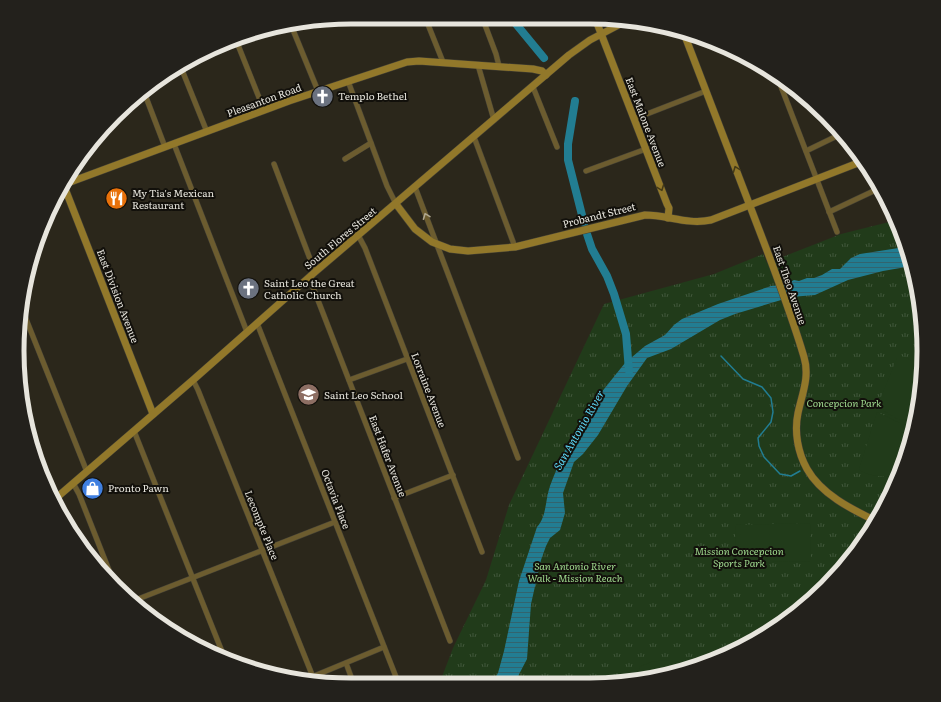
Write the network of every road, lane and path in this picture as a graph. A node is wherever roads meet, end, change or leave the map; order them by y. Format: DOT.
graph roads {
  1 [pos="428,24"];
  2 [pos="485,24"];
  3 [pos="597,24"];
  4 [pos="617,26"];
  5 [pos="293,29"];
  6 [pos="601,34"];
  7 [pos="686,38"];
  8 [pos="238,44"];
  9 [pos="443,62"];
  10 [pos="478,65"];
  11 [pos="499,66"];
  12 [pos="182,71"];
  13 [pos="546,75"];
  14 [pos="348,81"];
  15 [pos="781,86"];
  16 [pos="533,87"];
  17 [pos="782,89"];
  18 [pos="318,91"];
  19 [pos="706,91"];
  20 [pos="146,97"];
  21 [pos="264,110"];
  22 [pos="634,119"];
  23 [pos="494,120"];
  24 [pos="207,132"];
  25 [pos="837,136"];
  26 [pos="474,137"];
  27 [pos="372,143"];
  28 [pos="174,144"];
  29 [pos="165,147"];
  30 [pos="557,147"];
  31 [pos="646,149"];
  32 [pos="806,151"];
  33 [pos="345,159"];
  34 [pos="858,163"];
  35 [pos="274,164"];
  36 [pos="586,171"];
  37 [pos="817,179"];
  38 [pos="70,183"];
  39 [pos="415,188"];
  40 [pos="67,189"];
  41 [pos="874,191"];
  42 [pos="396,204"];
  43 [pos="750,205"];
  44 [pos="829,212"];
  45 [pos="668,218"];
  46 [pos="837,232"];
  47 [pos="358,235"];
  48 [pos="437,244"];
  49 [pos="515,247"];
  50 [pos="312,275"];
  51 [pos="26,319"];
  52 [pos="257,323"];
  53 [pos="247,332"];
  54 [pos="407,358"];
  55 [pos="193,380"];
  56 [pos="349,380"];
  57 [pos="153,414"];
  58 [pos="134,431"];
  59 [pos="518,458"];
  60 [pos="87,472"];
  61 [pos="453,475"];
  62 [pos="73,483"];
  63 [pos="58,496"];
  64 [pos="394,498"];
  65 [pos="871,518"];
  66 [pos="335,522"];
  67 [pos="262,550"];
  68 [pos="482,552"];
  69 [pos="110,572"];
  70 [pos="193,578"];
  71 [pos="138,599"];
  72 [pos="450,641"];
  73 [pos="384,647"];
  74 [pos="222,651"];
  75 [pos="346,663"];
  76 [pos="312,675"];
  77 [pos="316,676"];
  78 [pos="352,678"];
  79 [pos="396,678"];
  1 -- 9 [label="street"];
  2 -- 11 [label="street"];
  3 -- 6 [label="main road, East Malone Avenue"];
  4 -- 6 [label="main road, South Flores Street"];
  5 -- 18 [label="street"];
  6 -- 13 [label="main road, South Flores Street"];
  6 -- 22 [label="main road, East Malone Avenue"];
  7 -- 19 [label="main road, East Theo Avenue"];
  8 -- 21 [label="street"];
  9 -- 10 [label="main road, Pleasanton Road"];
  9 -- 14 [label="main road, Pleasanton Road"];
  10 -- 11 [label="main road, Pleasanton Road"];
  10 -- 23 [label="street"];
  11 -- 13 [label="main road, Pleasanton Road"];
  12 -- 24 [label="street"];
  13 -- 16 [label="main road, South Flores Street"];
  14 -- 18 [label="main road, Pleasanton Road"];
  14 -- 27 [label="street"];
  15 -- 17 [label="street"];
  16 -- 23 [label="main road, South Flores Street"];
  16 -- 30 [label="street"];
  17 -- 32 [label="street"];
  18 -- 21 [label="main road, Pleasanton Road"];
  19 -- 22 [label="street"];
  43 -- 19 [label="main road, East Theo Avenue, one-way"];
  20 -- 29 [label="street"];
  21 -- 24 [label="main road, Pleasanton Road"];
  22 -- 31 [label="main road, East Malone Avenue"];
  23 -- 26 [label="main road, South Flores Street"];
  24 -- 28 [label="main road, Pleasanton Road"];
  25 -- 32 [label="street"];
  26 -- 39 [label="main road, South Flores Street"];
  26 -- 49 [label="street"];
  27 -- 33 [label="street"];
  27 -- 42 [label="street"];
  28 -- 29 [label="main road, Pleasanton Road"];
  28 -- 53 [label="street"];
  29 -- 38 [label="main road, Pleasanton Road"];
  31 -- 36 [label="street"];
  31 -- 45 [label="main road, East Malone Avenue, one-way"];
  32 -- 37 [label="street"];
  34 -- 37 [label="main road, Probandt Street"];
  35 -- 50 [label="street, East Hafer Avenue"];
  37 -- 43 [label="main road, Probandt Street"];
  37 -- 44 [label="street"];
  39 -- 42 [label="main road, South Flores Street"];
  48 -- 39 [label="street, one-way"];
  40 -- 57 [label="main road, East Division Avenue"];
  41 -- 44 [label="street"];
  42 -- 47 [label="main road, South Flores Street"];
  42 -- 48 [label="main road, Probandt Street"];
  43 -- 45 [label="main road, Probandt Street"];
  43 -- 65 [label="main road, East Theo Avenue"];
  44 -- 46 [label="street"];
  45 -- 49 [label="main road, Probandt Street"];
  47 -- 50 [label="main road, South Flores Street"];
  47 -- 54 [label="street, Lorraine Avenue"];
  48 -- 49 [label="main road, Probandt Street"];
  48 -- 59 [label="street"];
  50 -- 52 [label="main road, South Flores Street"];
  50 -- 56 [label="street, East Hafer Avenue"];
  51 -- 60 [label="street"];
  52 -- 53 [label="main road, South Flores Street"];
  52 -- 66 [label="street, Octavia Place"];
  53 -- 55 [label="main road, South Flores Street"];
  54 -- 56 [label="street"];
  54 -- 61 [label="street, Lorraine Avenue"];
  55 -- 57 [label="main road, South Flores Street"];
  55 -- 67 [label="street, Lecompte Place"];
  56 -- 64 [label="street, East Hafer Avenue"];
  57 -- 58 [label="main road, South Flores Street"];
  58 -- 60 [label="main road, South Flores Street"];
  58 -- 70 [label="street"];
  60 -- 62 [label="main road, South Flores Street"];
  61 -- 64 [label="street"];
  61 -- 68 [label="street, Lorraine Avenue"];
  62 -- 63 [label="main road, South Flores Street"];
  62 -- 69 [label="street"];
  64 -- 72 [label="street, East Hafer Avenue"];
  66 -- 67 [label="street"];
  66 -- 73 [label="street, Octavia Place"];
  67 -- 70 [label="street"];
  67 -- 76 [label="street, Lecompte Place"];
  70 -- 71 [label="street"];
  70 -- 74 [label="street"];
  73 -- 75 [label="street"];
  73 -- 79 [label="street, Octavia Place"];
  75 -- 77 [label="street"];
  75 -- 78 [label="street"];
}
